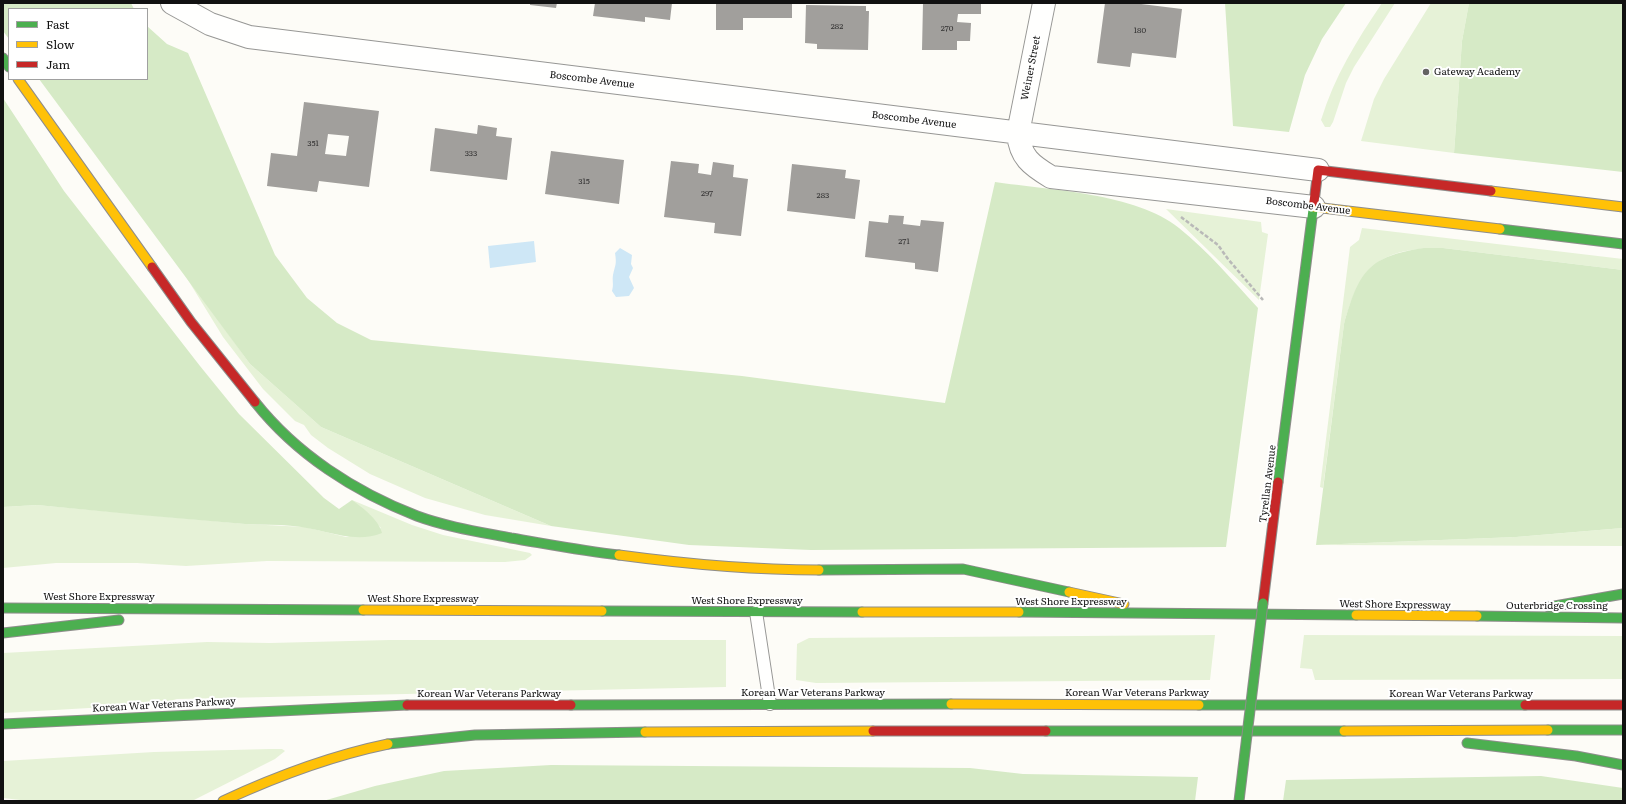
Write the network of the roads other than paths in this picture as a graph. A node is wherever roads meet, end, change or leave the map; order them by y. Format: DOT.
graph roads {
  1 [pos="172,3"];
  2 [pos="1044,3"];
  3 [pos="19,80"];
  4 [pos="1018,133"];
  5 [pos="1318,170"];
  6 [pos="1314,207"];
  7 [pos="1623,207"];
  8 [pos="1623,244"];
  9 [pos="1623,594"];
  10 [pos="1623,602"];
  11 [pos="3,608"];
  12 [pos="210,608"];
  13 [pos="756,612"];
  14 [pos="1166,613"];
  15 [pos="1490,617"];
  16 [pos="1623,618"];
  17 [pos="3,633"];
  18 [pos="770,704"];
  19 [pos="1623,705"];
  20 [pos="3,724"];
  21 [pos="1623,730"];
  22 [pos="1368,731"];
  23 [pos="1445,740"];
  24 [pos="1460,742"];
  25 [pos="1623,765"];
  26 [pos="223,801"];
  27 [pos="1239,801"];
  1 -- 4 [label="street, Boscombe Avenue"];
  2 -- 4 [label="street, Weiner Street"];
  3 -- 14 [label="main road"];
  4 -- 5 [label="street, Boscombe Avenue"];
  4 -- 6 [label="street, Boscombe Avenue"];
  5 -- 6 [label="main road, Tyrellan Avenue"];
  5 -- 7 [label="main road, Boscombe Avenue"];
  6 -- 8 [label="main road, Boscombe Avenue"];
  6 -- 27 [label="main road, Tyrellan Avenue, bridge"];
  9 -- 15 [label="main road"];
  10 -- 15 [label="main road"];
  11 -- 12 [label="main road, West Shore Expressway"];
  12 -- 13 [label="main road, West Shore Expressway"];
  12 -- 17 [label="main road"];
  13 -- 14 [label="main road, West Shore Expressway"];
  13 -- 18 [label="lane"];
  14 -- 15 [label="main road, West Shore Expressway"];
  15 -- 16 [label="main road, Outerbridge Crossing"];
  18 -- 19 [label="main road, Korean War Veterans Parkway"];
  18 -- 20 [label="main road, Korean War Veterans Parkway"];
  21 -- 22 [label="main road"];
  22 -- 23 [label="main road"];
  22 -- 26 [label="main road"];
  24 -- 25 [label="main road"];
}
